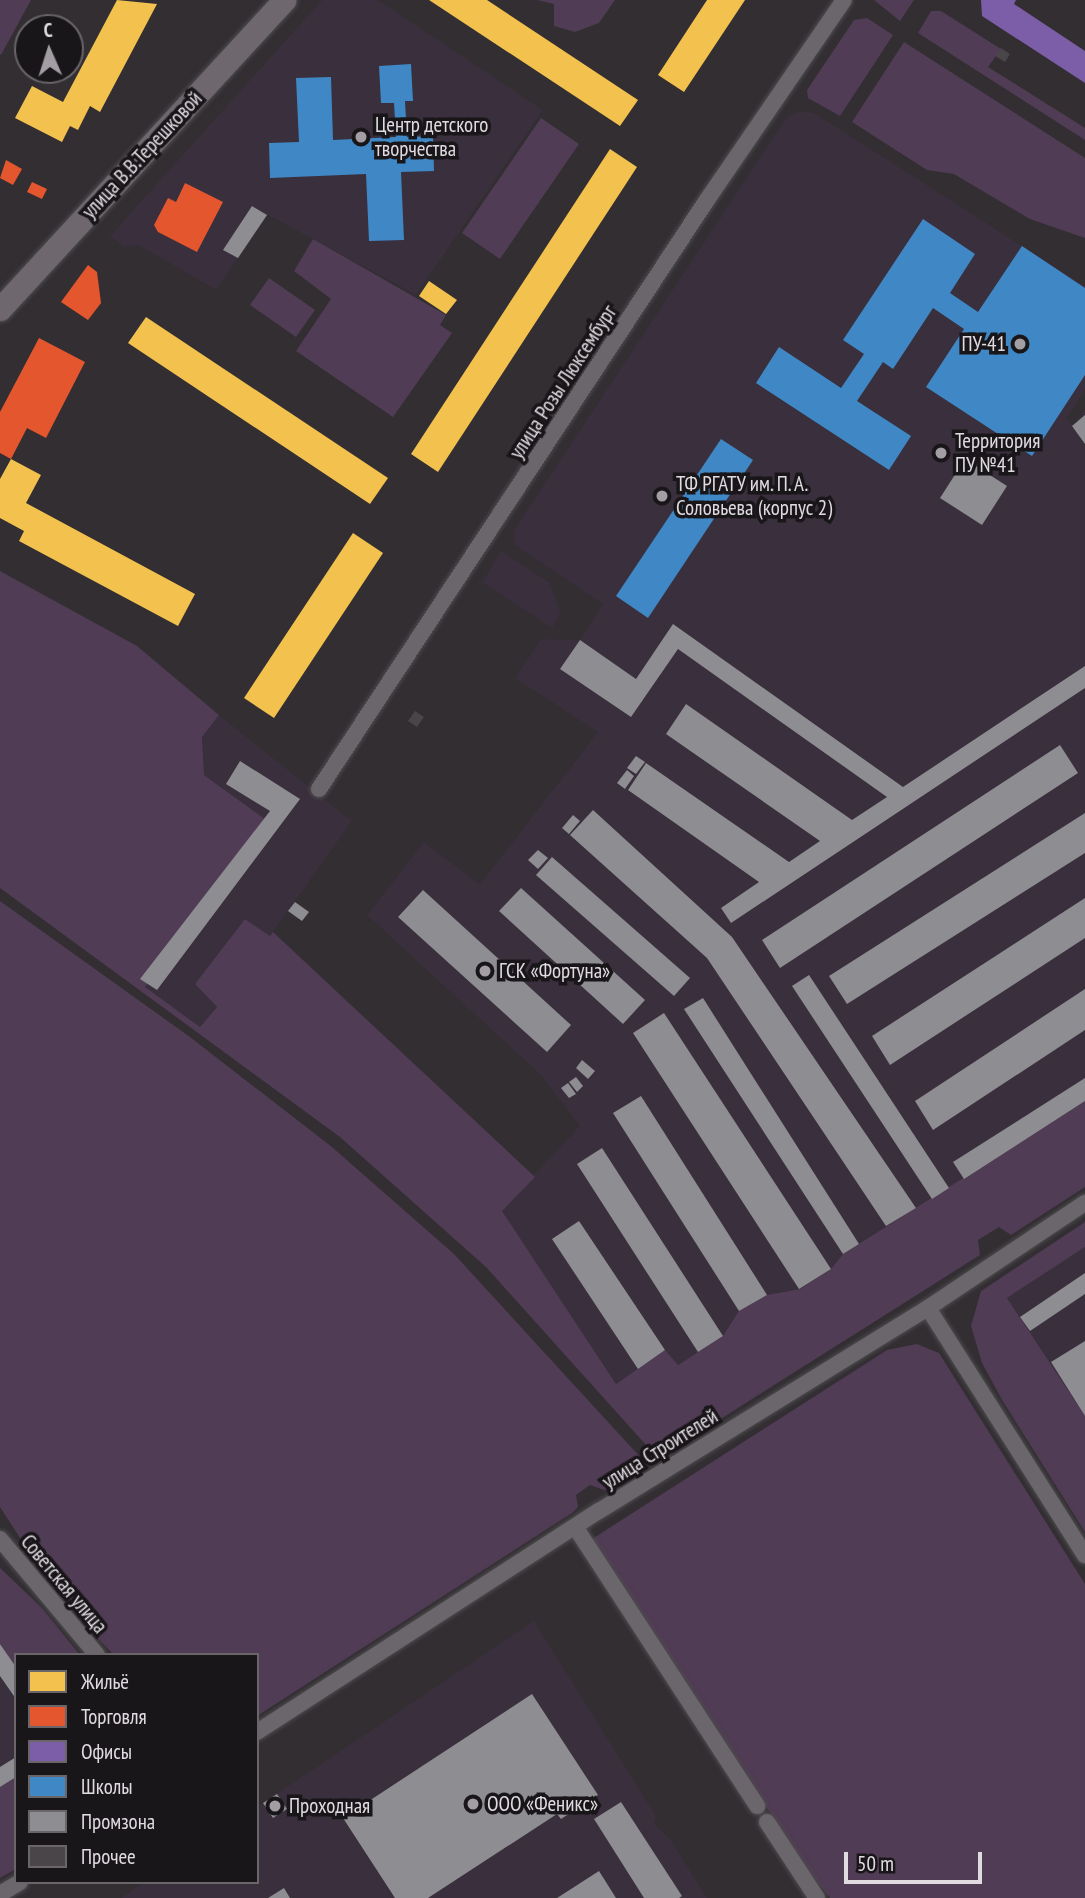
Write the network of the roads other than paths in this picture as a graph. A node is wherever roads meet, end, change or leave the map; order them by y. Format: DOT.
graph roads {
  1 [pos="284,0"];
  2 [pos="844,0"];
  3 [pos="0,309"];
  4 [pos="319,789"];
  5 [pos="1085,1203"];
  6 [pos="928,1308"];
  7 [pos="576,1528"];
  8 [pos="0,1539"];
  9 [pos="1085,1555"];
  10 [pos="95,1653"];
  11 [pos="259,1731"];
  12 [pos="757,1806"];
  13 [pos="767,1822"];
  14 [pos="17,1884"];
  15 [pos="0,1895"];
  16 [pos="817,1898"];
  1 -- 3 [label="street, улица В.В.Терешковой"];
  2 -- 4 [label="street, улица Розы Люксембург"];
  5 -- 6 [label="street, улица Строителей"];
  6 -- 7 [label="street, улица Строителей"];
  6 -- 9 [label="street"];
  7 -- 11 [label="street, улица Строителей"];
  7 -- 12 [label="street"];
  8 -- 10 [label="street, Советская улица"];
  13 -- 16 [label="street"];
  14 -- 15 [label="street"];
}
